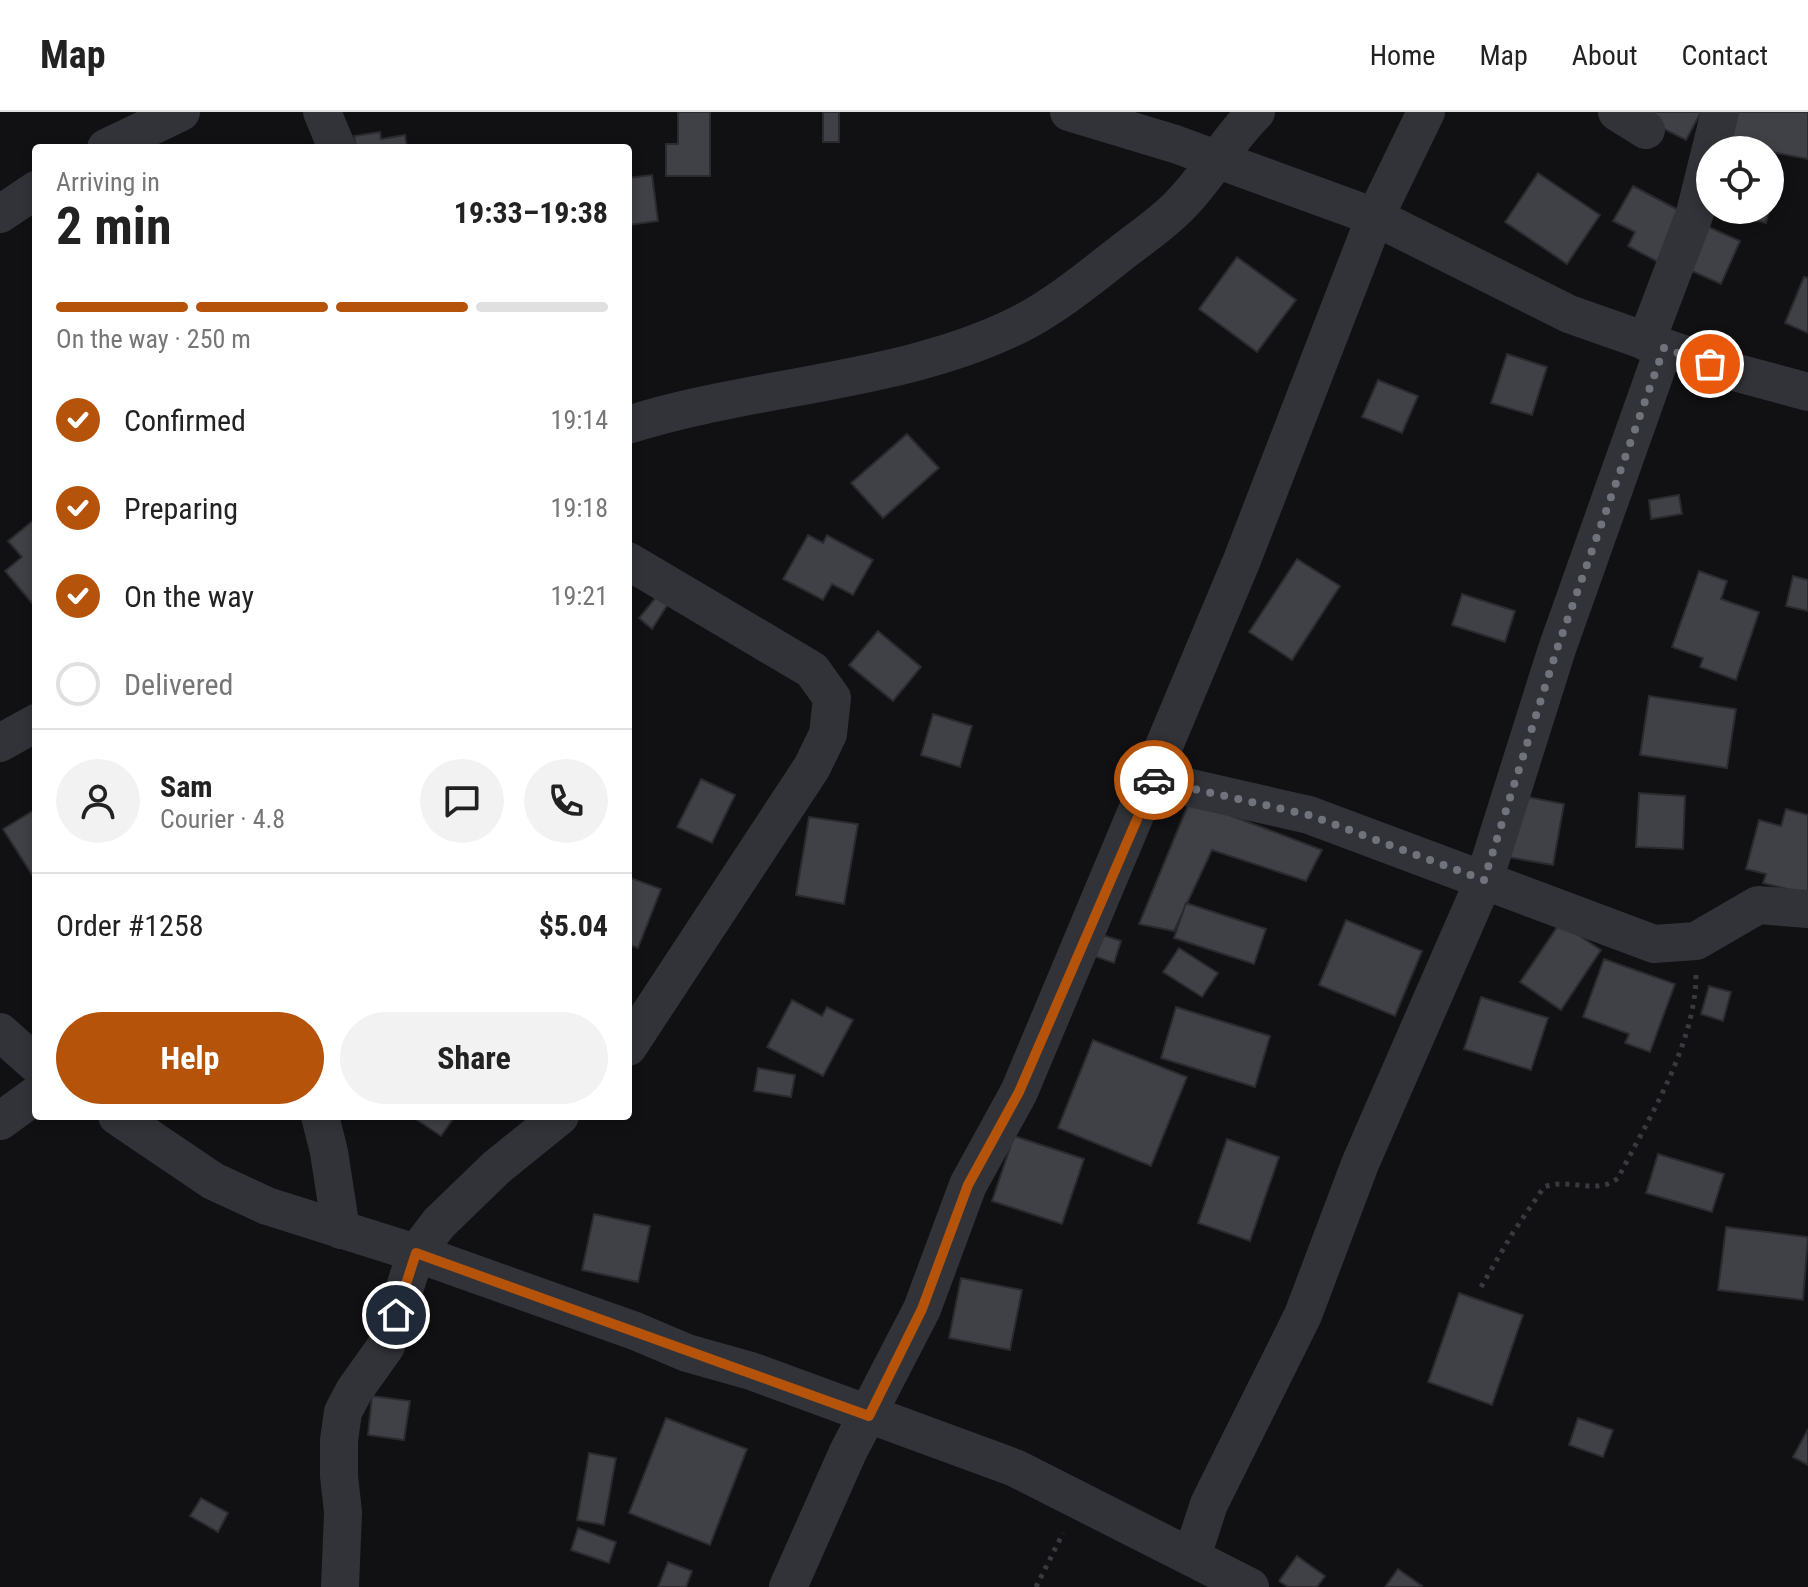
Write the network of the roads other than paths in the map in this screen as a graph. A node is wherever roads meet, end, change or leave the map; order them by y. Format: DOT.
graph roads {
  1 [pos="181,112"];
  2 [pos="322,112"];
  3 [pos="1069,112"];
  4 [pos="1256,112"];
  5 [pos="1426,112"];
  6 [pos="1720,112"];
  7 [pos="114,144"];
  8 [pos="335,144"];
  9 [pos="1219,161"];
  10 [pos="32,193"];
  11 [pos="0,214"];
  12 [pos="1375,217"];
  13 [pos="1655,345"];
  14 [pos="1808,392"];
  15 [pos="632,424"];
  16 [pos="632,563"];
  17 [pos="32,725"];
  18 [pos="0,743"];
  19 [pos="1151,779"];
  20 [pos="1484,880"];
  21 [pos="1808,909"];
  22 [pos="0,1032"];
  23 [pos="632,1043"];
  24 [pos="32,1060"];
  25 [pos="32,1098"];
  26 [pos="123,1120"];
  27 [pos="321,1120"];
  28 [pos="555,1120"];
  29 [pos="0,1121"];
  30 [pos="341,1230"];
  31 [pos="416,1253"];
  32 [pos="869,1416"];
  33 [pos="1192,1556"];
  34 [pos="340,1587"];
  35 [pos="788,1587"];
  36 [pos="1250,1587"];
  1 -- 7 [label="street"];
  2 -- 8 [label="street"];
  3 -- 9 [label="street"];
  4 -- 9 [label="street"];
  5 -- 12 [label="street"];
  6 -- 13 [label="street"];
  9 -- 12 [label="street"];
  9 -- 15 [label="street"];
  10 -- 11 [label="street"];
  12 -- 13 [label="street"];
  12 -- 19 [label="street"];
  13 -- 14 [label="street"];
  13 -- 20 [label="street"];
  16 -- 23 [label="street"];
  17 -- 18 [label="street"];
  19 -- 20 [label="street"];
  19 -- 32 [label="street"];
  20 -- 21 [label="street"];
  20 -- 33 [label="street"];
  22 -- 24 [label="street"];
  25 -- 29 [label="street"];
  26 -- 30 [label="street"];
  27 -- 30 [label="street"];
  28 -- 31 [label="street"];
  30 -- 31 [label="street"];
  31 -- 32 [label="street"];
  31 -- 34 [label="street"];
  32 -- 33 [label="street"];
  32 -- 35 [label="street"];
  33 -- 36 [label="street"];
}
